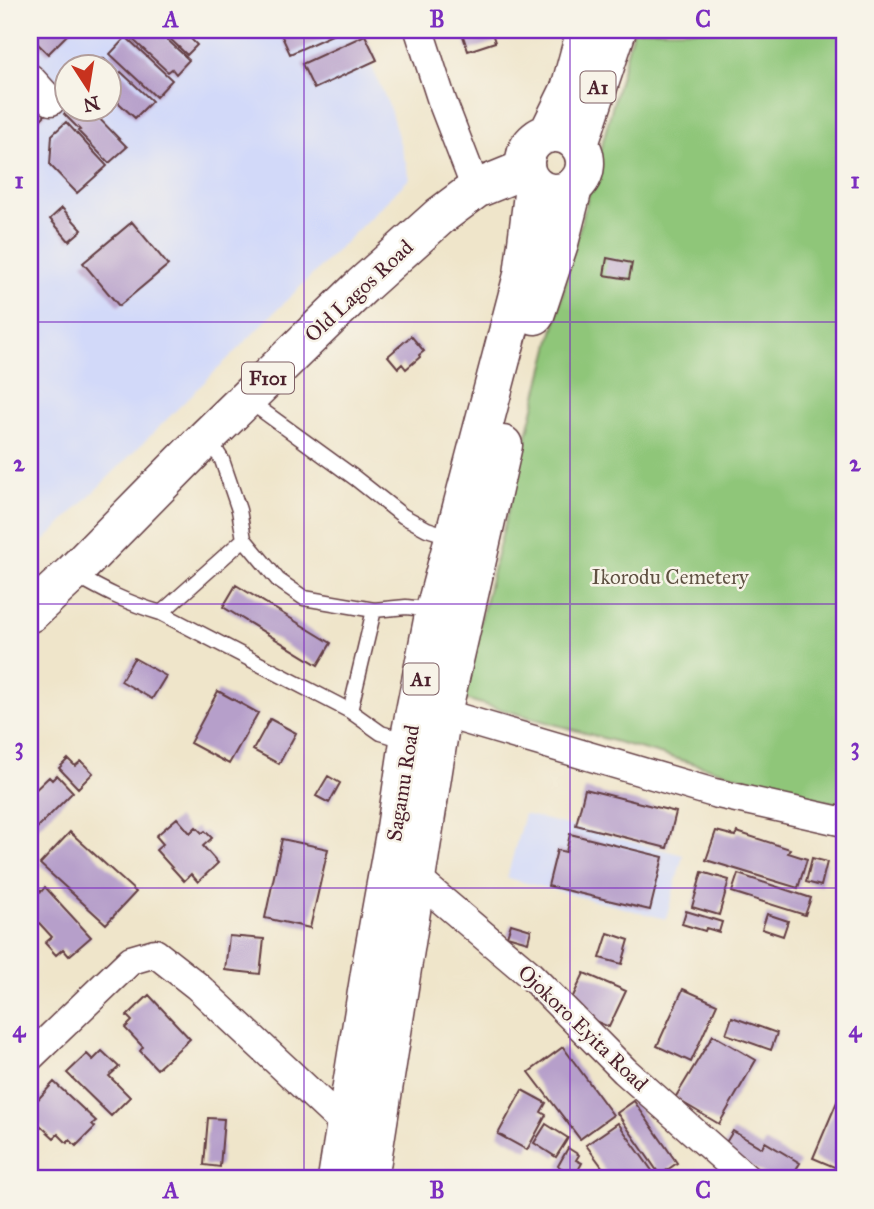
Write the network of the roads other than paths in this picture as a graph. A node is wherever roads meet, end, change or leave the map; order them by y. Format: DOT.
graph roads {
  1 [pos="419,30"];
  2 [pos="586,30"];
  3 [pos="617,30"];
  4 [pos="30,79"];
  5 [pos="51,101"];
  6 [pos="564,139"];
  7 [pos="530,177"];
  8 [pos="573,188"];
  9 [pos="476,189"];
  10 [pos="246,399"];
  11 [pos="207,437"];
  12 [pos="453,537"];
  13 [pos="244,539"];
  14 [pos="73,573"];
  15 [pos="374,610"];
  16 [pos="435,610"];
  17 [pos="30,612"];
  18 [pos="161,613"];
  19 [pos="350,711"];
  20 [pos="442,713"];
  21 [pos="409,742"];
  22 [pos="844,822"];
  23 [pos="417,879"];
  24 [pos="30,1057"];
  25 [pos="345,1125"];
  26 [pos="337,1179"];
  27 [pos="369,1179"];
  28 [pos="747,1179"];
  1 -- 9 [label="street"];
  2 -- 6 [label="main road, A1"];
  3 -- 6 [label="main road, A1"];
  4 -- 5 [label="street"];
  6 -- 7 [label="main road, A1"];
  6 -- 8 [label="main road, A1"];
  7 -- 8 [label="main road"];
  7 -- 9 [label="main road, Old Lagos Road / F101"];
  7 -- 12 [label="main road, Sagamu Road / A1"];
  8 -- 20 [label="main road, Sagamu Road / A1"];
  9 -- 10 [label="main road, Old Lagos Road / F101"];
  10 -- 11 [label="main road, Old Lagos Road / F101"];
  10 -- 12 [label="lane"];
  11 -- 13 [label="lane"];
  11 -- 14 [label="main road, Old Lagos Road / F101"];
  12 -- 16 [label="main road, Sagamu Road / A1"];
  13 -- 15 [label="lane"];
  13 -- 18 [label="lane"];
  14 -- 17 [label="main road, Old Lagos Road / F101"];
  14 -- 18 [label="lane"];
  15 -- 16 [label="lane"];
  15 -- 19 [label="lane"];
  16 -- 21 [label="main road, Sagamu Road / A1"];
  18 -- 19 [label="lane"];
  19 -- 21 [label="lane"];
  20 -- 22 [label="street"];
  20 -- 23 [label="main road, Sagamu Road / A1"];
  21 -- 25 [label="main road, Sagamu Road / A1"];
  23 -- 27 [label="main road, Sagamu Road / A1"];
  23 -- 28 [label="street, Ojokoro Eyita Road"];
  24 -- 25 [label="street"];
  25 -- 26 [label="main road, Sagamu Road / A1"];
}
